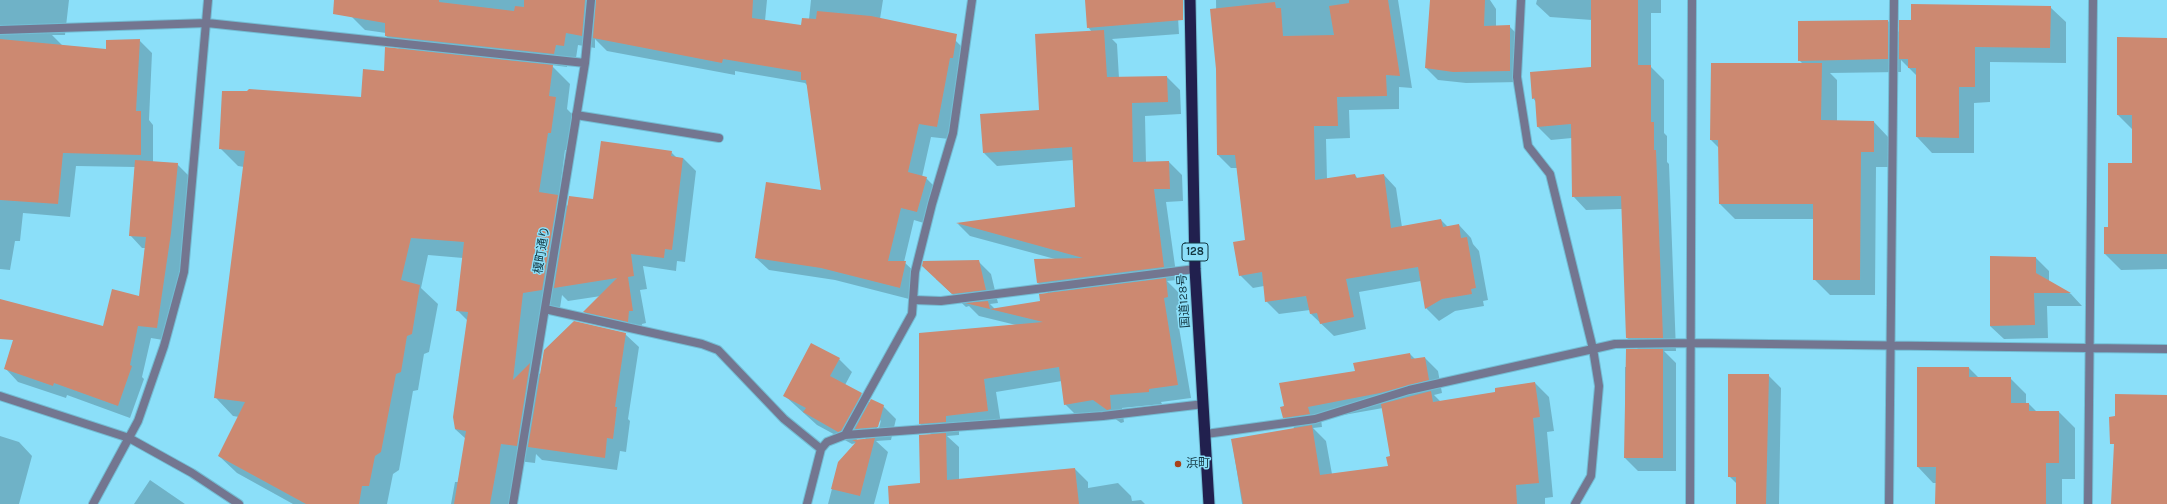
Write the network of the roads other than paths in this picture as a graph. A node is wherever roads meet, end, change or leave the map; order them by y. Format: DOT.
graph roads {
  1 [pos="208,0"];
  2 [pos="591,0"];
  3 [pos="972,0"];
  4 [pos="1190,0"];
  5 [pos="1521,0"];
  6 [pos="1692,0"];
  7 [pos="1894,0"];
  8 [pos="2093,0"];
  9 [pos="207,23"];
  10 [pos="0,30"];
  11 [pos="585,63"];
  12 [pos="576,115"];
  13 [pos="719,138"];
  14 [pos="1195,269"];
  15 [pos="914,300"];
  16 [pos="545,309"];
  17 [pos="1691,343"];
  18 [pos="1890,346"];
  19 [pos="2090,349"];
  20 [pos="2167,349"];
  21 [pos="1593,350"];
  22 [pos="0,396"];
  23 [pos="1204,404"];
  24 [pos="1206,434"];
  25 [pos="845,435"];
  26 [pos="129,438"];
  27 [pos="821,449"];
  28 [pos="92,504"];
  29 [pos="239,504"];
  30 [pos="513,504"];
  31 [pos="808,504"];
  32 [pos="1209,504"];
  33 [pos="1575,504"];
  34 [pos="1690,504"];
  35 [pos="1888,504"];
  36 [pos="2088,504"];
  1 -- 9 [label="street"];
  2 -- 11 [label="street, 榎町通り"];
  3 -- 15 [label="street"];
  4 -- 14 [label="highway, 国道128号 / 128"];
  5 -- 21 [label="street"];
  6 -- 17 [label="street"];
  7 -- 18 [label="street"];
  8 -- 19 [label="street"];
  9 -- 10 [label="street"];
  9 -- 11 [label="street"];
  9 -- 26 [label="street"];
  11 -- 12 [label="street, 榎町通り"];
  12 -- 13 [label="street"];
  12 -- 16 [label="street, 榎町通り"];
  14 -- 15 [label="street"];
  14 -- 23 [label="highway, 国道128号 / 128"];
  15 -- 25 [label="street"];
  16 -- 27 [label="street"];
  16 -- 30 [label="street, 榎町通り"];
  17 -- 18 [label="street"];
  17 -- 21 [label="street"];
  17 -- 34 [label="street"];
  18 -- 19 [label="street"];
  18 -- 35 [label="street"];
  19 -- 20 [label="street"];
  19 -- 36 [label="street"];
  21 -- 24 [label="street"];
  21 -- 33 [label="street"];
  22 -- 26 [label="street"];
  23 -- 24 [label="highway, 国道128号 / 128"];
  23 -- 25 [label="street"];
  24 -- 32 [label="highway, 国道128号 / 128"];
  25 -- 27 [label="street"];
  26 -- 28 [label="street"];
  26 -- 29 [label="street"];
  27 -- 31 [label="street"];
}
